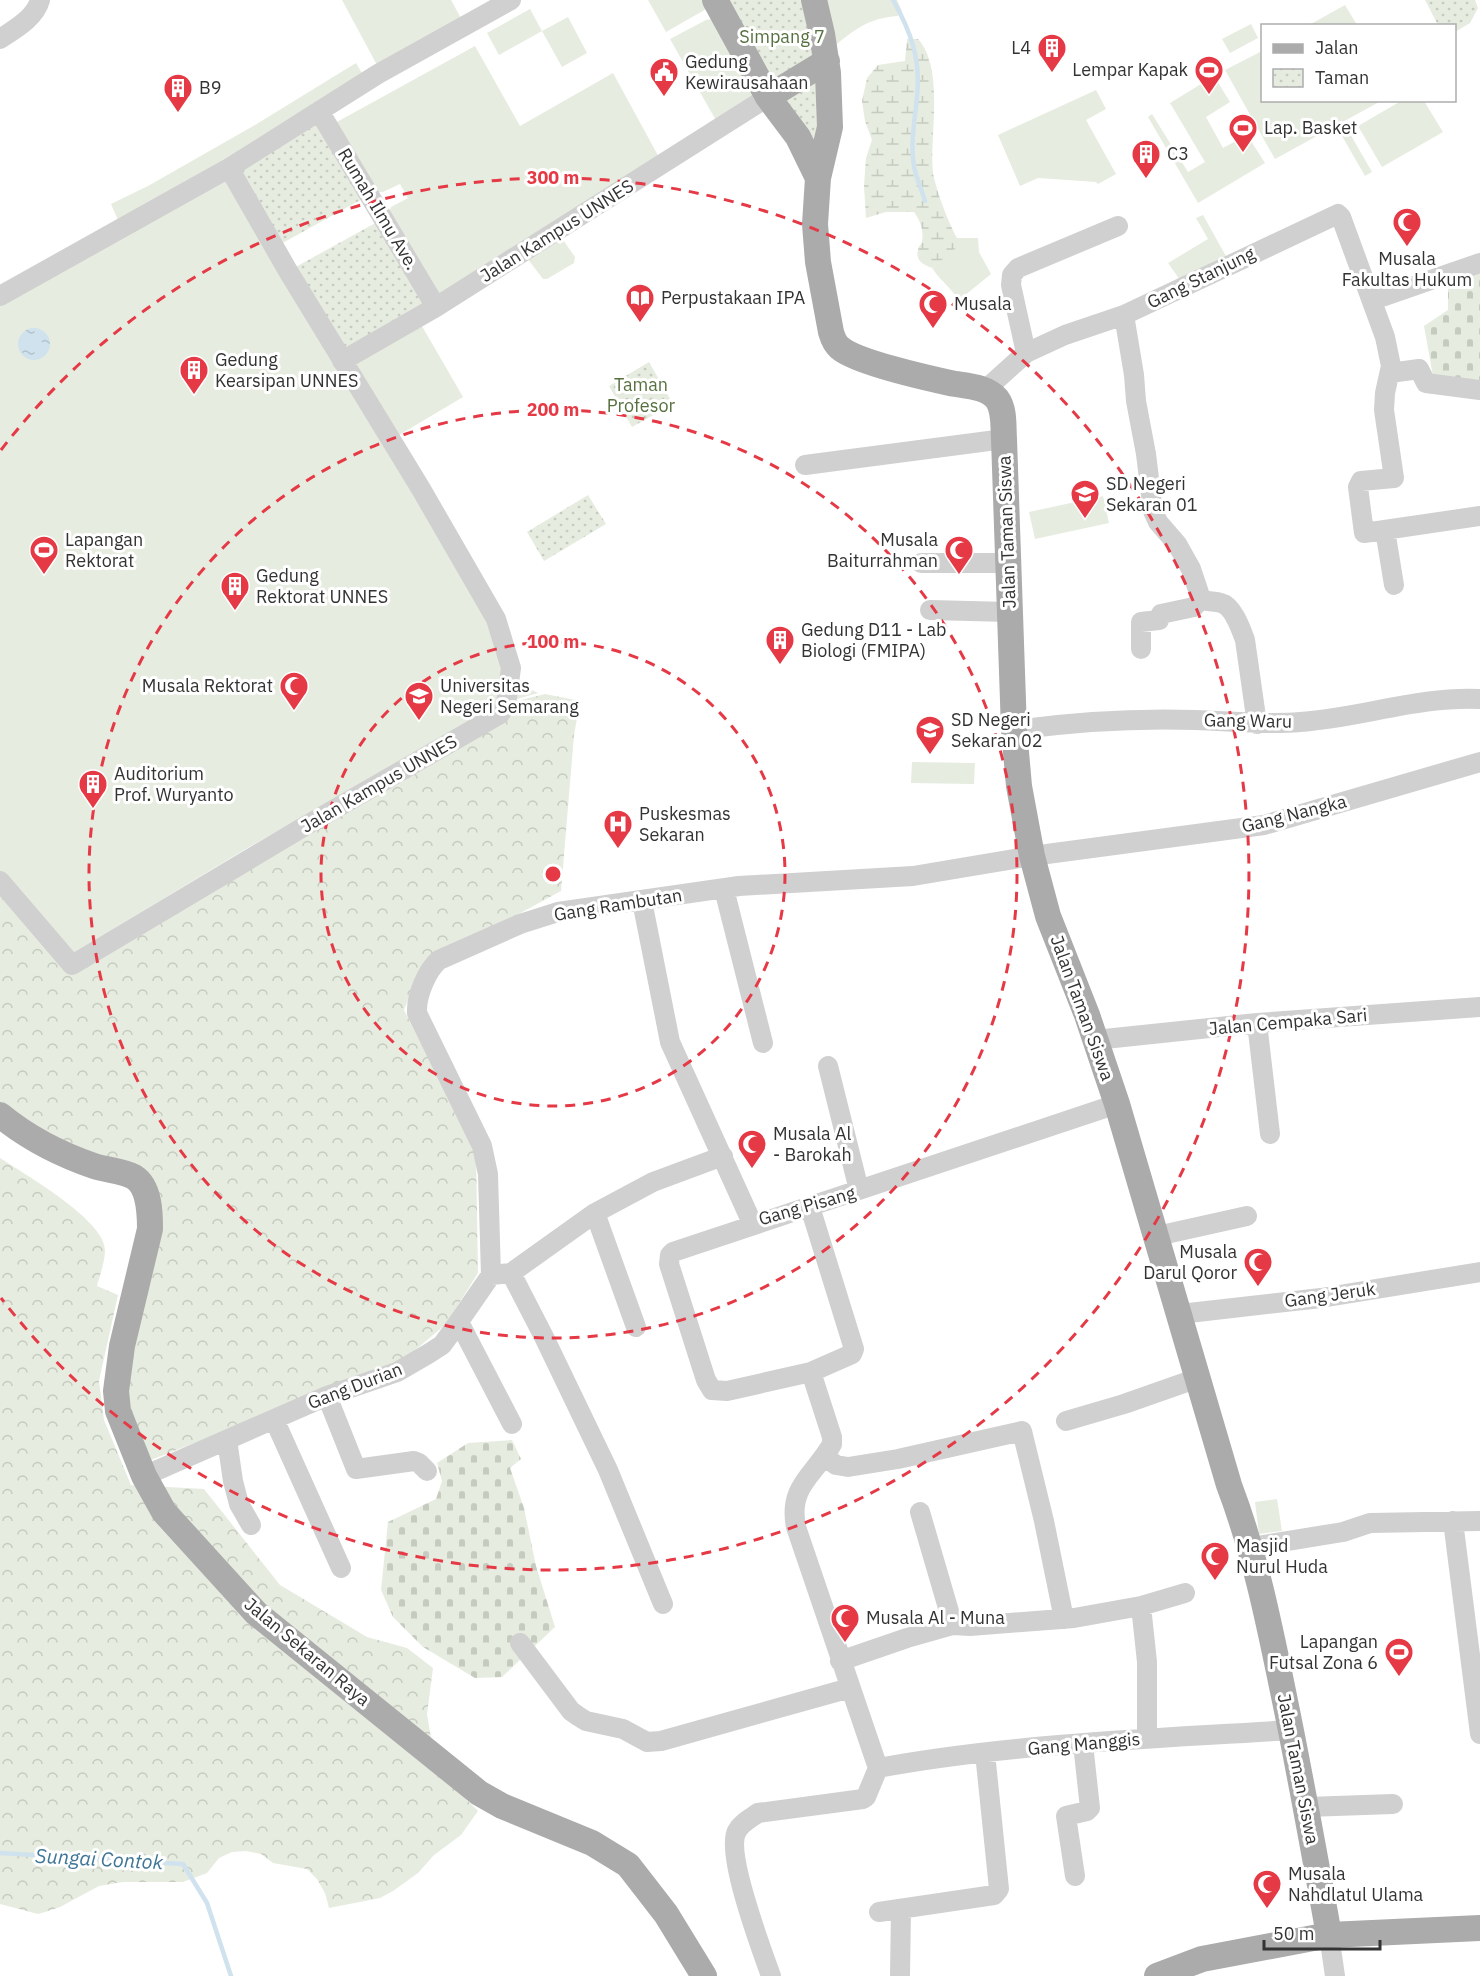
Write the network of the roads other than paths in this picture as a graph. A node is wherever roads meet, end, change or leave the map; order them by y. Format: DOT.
graph roads {
  1 [pos="40,0"];
  2 [pos="511,0"];
  3 [pos="715,0"];
  4 [pos="814,0"];
  5 [pos="0,39"];
  6 [pos="827,61"];
  7 [pos="768,97"];
  8 [pos="319,111"];
  9 [pos="229,168"];
  10 [pos="818,178"];
  11 [pos="1118,226"];
  12 [pos="1480,263"];
  13 [pos="0,296"];
  14 [pos="1373,300"];
  15 [pos="436,307"];
  16 [pos="1124,315"];
  17 [pos="1026,353"];
  18 [pos="342,361"];
  19 [pos="1390,372"];
  20 [pos="985,390"];
  21 [pos="1480,390"];
  22 [pos="1004,439"];
  23 [pos="805,465"];
  24 [pos="1480,516"];
  25 [pos="1385,530"];
  26 [pos="921,563"];
  27 [pos="1007,563"];
  28 [pos="1394,585"];
  29 [pos="1201,599"];
  30 [pos="930,610"];
  31 [pos="1009,612"];
  32 [pos="1141,649"];
  33 [pos="1480,699"];
  34 [pos="1257,724"];
  35 [pos="1014,730"];
  36 [pos="1480,762"];
  37 [pos="1032,856"];
  38 [pos="0,880"];
  39 [pos="724,888"];
  40 [pos="642,901"];
  41 [pos="1480,1007"];
  42 [pos="1257,1023"];
  43 [pos="1095,1040"];
  44 [pos="763,1043"];
  45 [pos="828,1066"];
  46 [pos="1117,1104"];
  47 [pos="0,1115"];
  48 [pos="1270,1134"];
  49 [pos="723,1156"];
  50 [pos="859,1190"];
  51 [pos="810,1207"];
  52 [pos="595,1213"];
  53 [pos="1247,1216"];
  54 [pos="753,1225"];
  55 [pos="1156,1236"];
  56 [pos="1480,1272"];
  57 [pos="511,1273"];
  58 [pos="491,1275"];
  59 [pos="1180,1314"];
  60 [pos="459,1322"];
  61 [pos="636,1327"];
  62 [pos="811,1372"];
  63 [pos="1198,1378"];
  64 [pos="327,1396"];
  65 [pos="274,1419"];
  66 [pos="1066,1421"];
  67 [pos="512,1424"];
  68 [pos="227,1440"];
  69 [pos="824,1456"];
  70 [pos="427,1471"];
  71 [pos="144,1476"];
  72 [pos="920,1512"];
  73 [pos="1453,1521"];
  74 [pos="1480,1521"];
  75 [pos="250,1525"];
  76 [pos="1251,1546"];
  77 [pos="341,1568"];
  78 [pos="1185,1593"];
  79 [pos="663,1604"];
  80 [pos="1141,1606"];
  81 [pos="1064,1619"];
  82 [pos="953,1625"];
  83 [pos="520,1643"];
  84 [pos="840,1661"];
  85 [pos="850,1688"];
  86 [pos="1291,1730"];
  87 [pos="1480,1734"];
  88 [pos="1147,1739"];
  89 [pos="1083,1744"];
  90 [pos="985,1753"];
  91 [pos="878,1768"];
  92 [pos="1393,1804"];
  93 [pos="1307,1807"];
  94 [pos="1075,1876"];
  95 [pos="901,1909"];
  96 [pos="879,1912"];
  97 [pos="1480,1928"];
  98 [pos="1329,1935"];
  99 [pos="1168,1974"];
  100 [pos="704,1976"];
  101 [pos="771,1976"];
  102 [pos="900,1976"];
  103 [pos="1335,1976"];
  1 -- 5 [label="street"];
  2 -- 8 [label="street"];
  3 -- 7 [label="main road"];
  4 -- 6 [label="main road"];
  6 -- 7 [label="main road"];
  6 -- 10 [label="main road"];
  7 -- 10 [label="main road"];
  7 -- 15 [label="street, Jalan Kampus UNNES"];
  8 -- 9 [label="street"];
  8 -- 15 [label="street, Rumah Ilmu Ave."];
  9 -- 13 [label="street"];
  9 -- 18 [label="street, Jalan Kampus UNNES"];
  10 -- 20 [label="main road"];
  11 -- 17 [label="street"];
  12 -- 14 [label="street"];
  14 -- 16 [label="street, Gang Stanjung"];
  14 -- 19 [label="street"];
  15 -- 18 [label="street, Jalan Kampus UNNES"];
  16 -- 17 [label="street, Gang Stanjung"];
  16 -- 29 [label="street"];
  17 -- 20 [label="street, Gang Stanjung"];
  18 -- 38 [label="street, Jalan Kampus UNNES"];
  19 -- 21 [label="street"];
  19 -- 25 [label="street"];
  20 -- 22 [label="main road, Jalan Taman Siswa"];
  22 -- 23 [label="street"];
  22 -- 27 [label="main road, Jalan Taman Siswa"];
  24 -- 25 [label="street"];
  25 -- 28 [label="street"];
  26 -- 27 [label="street"];
  27 -- 31 [label="main road, Jalan Taman Siswa"];
  29 -- 32 [label="street"];
  29 -- 34 [label="street"];
  30 -- 31 [label="street"];
  31 -- 35 [label="main road, Jalan Taman Siswa"];
  33 -- 34 [label="street, Gang Waru"];
  34 -- 35 [label="street, Gang Waru"];
  35 -- 37 [label="main road, Jalan Taman Siswa"];
  36 -- 37 [label="street, Gang Nangka"];
  37 -- 39 [label="street, Gang Rambutan"];
  37 -- 43 [label="main road, Jalan Taman Siswa"];
  39 -- 40 [label="street, Gang Rambutan"];
  39 -- 44 [label="street"];
  40 -- 49 [label="street, Gang Pisang"];
  40 -- 58 [label="street, Gang Rambutan"];
  41 -- 42 [label="street, Jalan Cempaka Sari"];
  42 -- 43 [label="street, Jalan Cempaka Sari"];
  42 -- 48 [label="street"];
  43 -- 46 [label="main road, Jalan Taman Siswa"];
  45 -- 50 [label="street"];
  46 -- 50 [label="street, Gang Pisang"];
  46 -- 55 [label="main road, Jalan Taman Siswa"];
  47 -- 71 [label="main road, Jalan Sekaran Raya"];
  49 -- 52 [label="street"];
  49 -- 54 [label="street, Gang Pisang"];
  50 -- 51 [label="street, Gang Pisang"];
  51 -- 54 [label="street, Gang Pisang"];
  51 -- 62 [label="street"];
  52 -- 57 [label="street"];
  52 -- 61 [label="street"];
  53 -- 55 [label="street"];
  54 -- 62 [label="street"];
  55 -- 59 [label="main road, Jalan Taman Siswa"];
  56 -- 59 [label="street, Gang Jeruk"];
  57 -- 58 [label="street"];
  57 -- 79 [label="street"];
  58 -- 60 [label="street, Gang Durian"];
  59 -- 63 [label="main road, Jalan Taman Siswa"];
  60 -- 64 [label="street, Gang Durian"];
  60 -- 67 [label="street"];
  62 -- 69 [label="street"];
  63 -- 66 [label="street"];
  63 -- 76 [label="main road, Jalan Taman Siswa"];
  64 -- 65 [label="street, Gang Durian"];
  64 -- 70 [label="street"];
  65 -- 68 [label="street, Gang Durian"];
  65 -- 77 [label="street"];
  68 -- 71 [label="street, Gang Durian"];
  68 -- 75 [label="street"];
  69 -- 81 [label="street"];
  69 -- 84 [label="street"];
  71 -- 100 [label="main road, Jalan Sekaran Raya"];
  72 -- 82 [label="street"];
  73 -- 74 [label="street"];
  73 -- 76 [label="street"];
  73 -- 87 [label="street"];
  76 -- 86 [label="main road, Jalan Taman Siswa"];
  78 -- 80 [label="street"];
  80 -- 81 [label="street"];
  80 -- 88 [label="street"];
  81 -- 82 [label="street"];
  82 -- 84 [label="street"];
  83 -- 85 [label="street"];
  84 -- 85 [label="street"];
  85 -- 91 [label="street"];
  86 -- 88 [label="street, Gang Manggis"];
  86 -- 93 [label="main road, Jalan Taman Siswa"];
  88 -- 89 [label="street, Gang Manggis"];
  89 -- 90 [label="street, Gang Manggis"];
  89 -- 94 [label="street"];
  90 -- 91 [label="street, Gang Manggis"];
  90 -- 95 [label="street"];
  91 -- 101 [label="street"];
  92 -- 93 [label="street"];
  93 -- 98 [label="main road, Jalan Taman Siswa"];
  95 -- 96 [label="street"];
  95 -- 102 [label="street"];
  97 -- 98 [label="main road"];
  98 -- 99 [label="main road"];
  98 -- 103 [label="street"];
}
